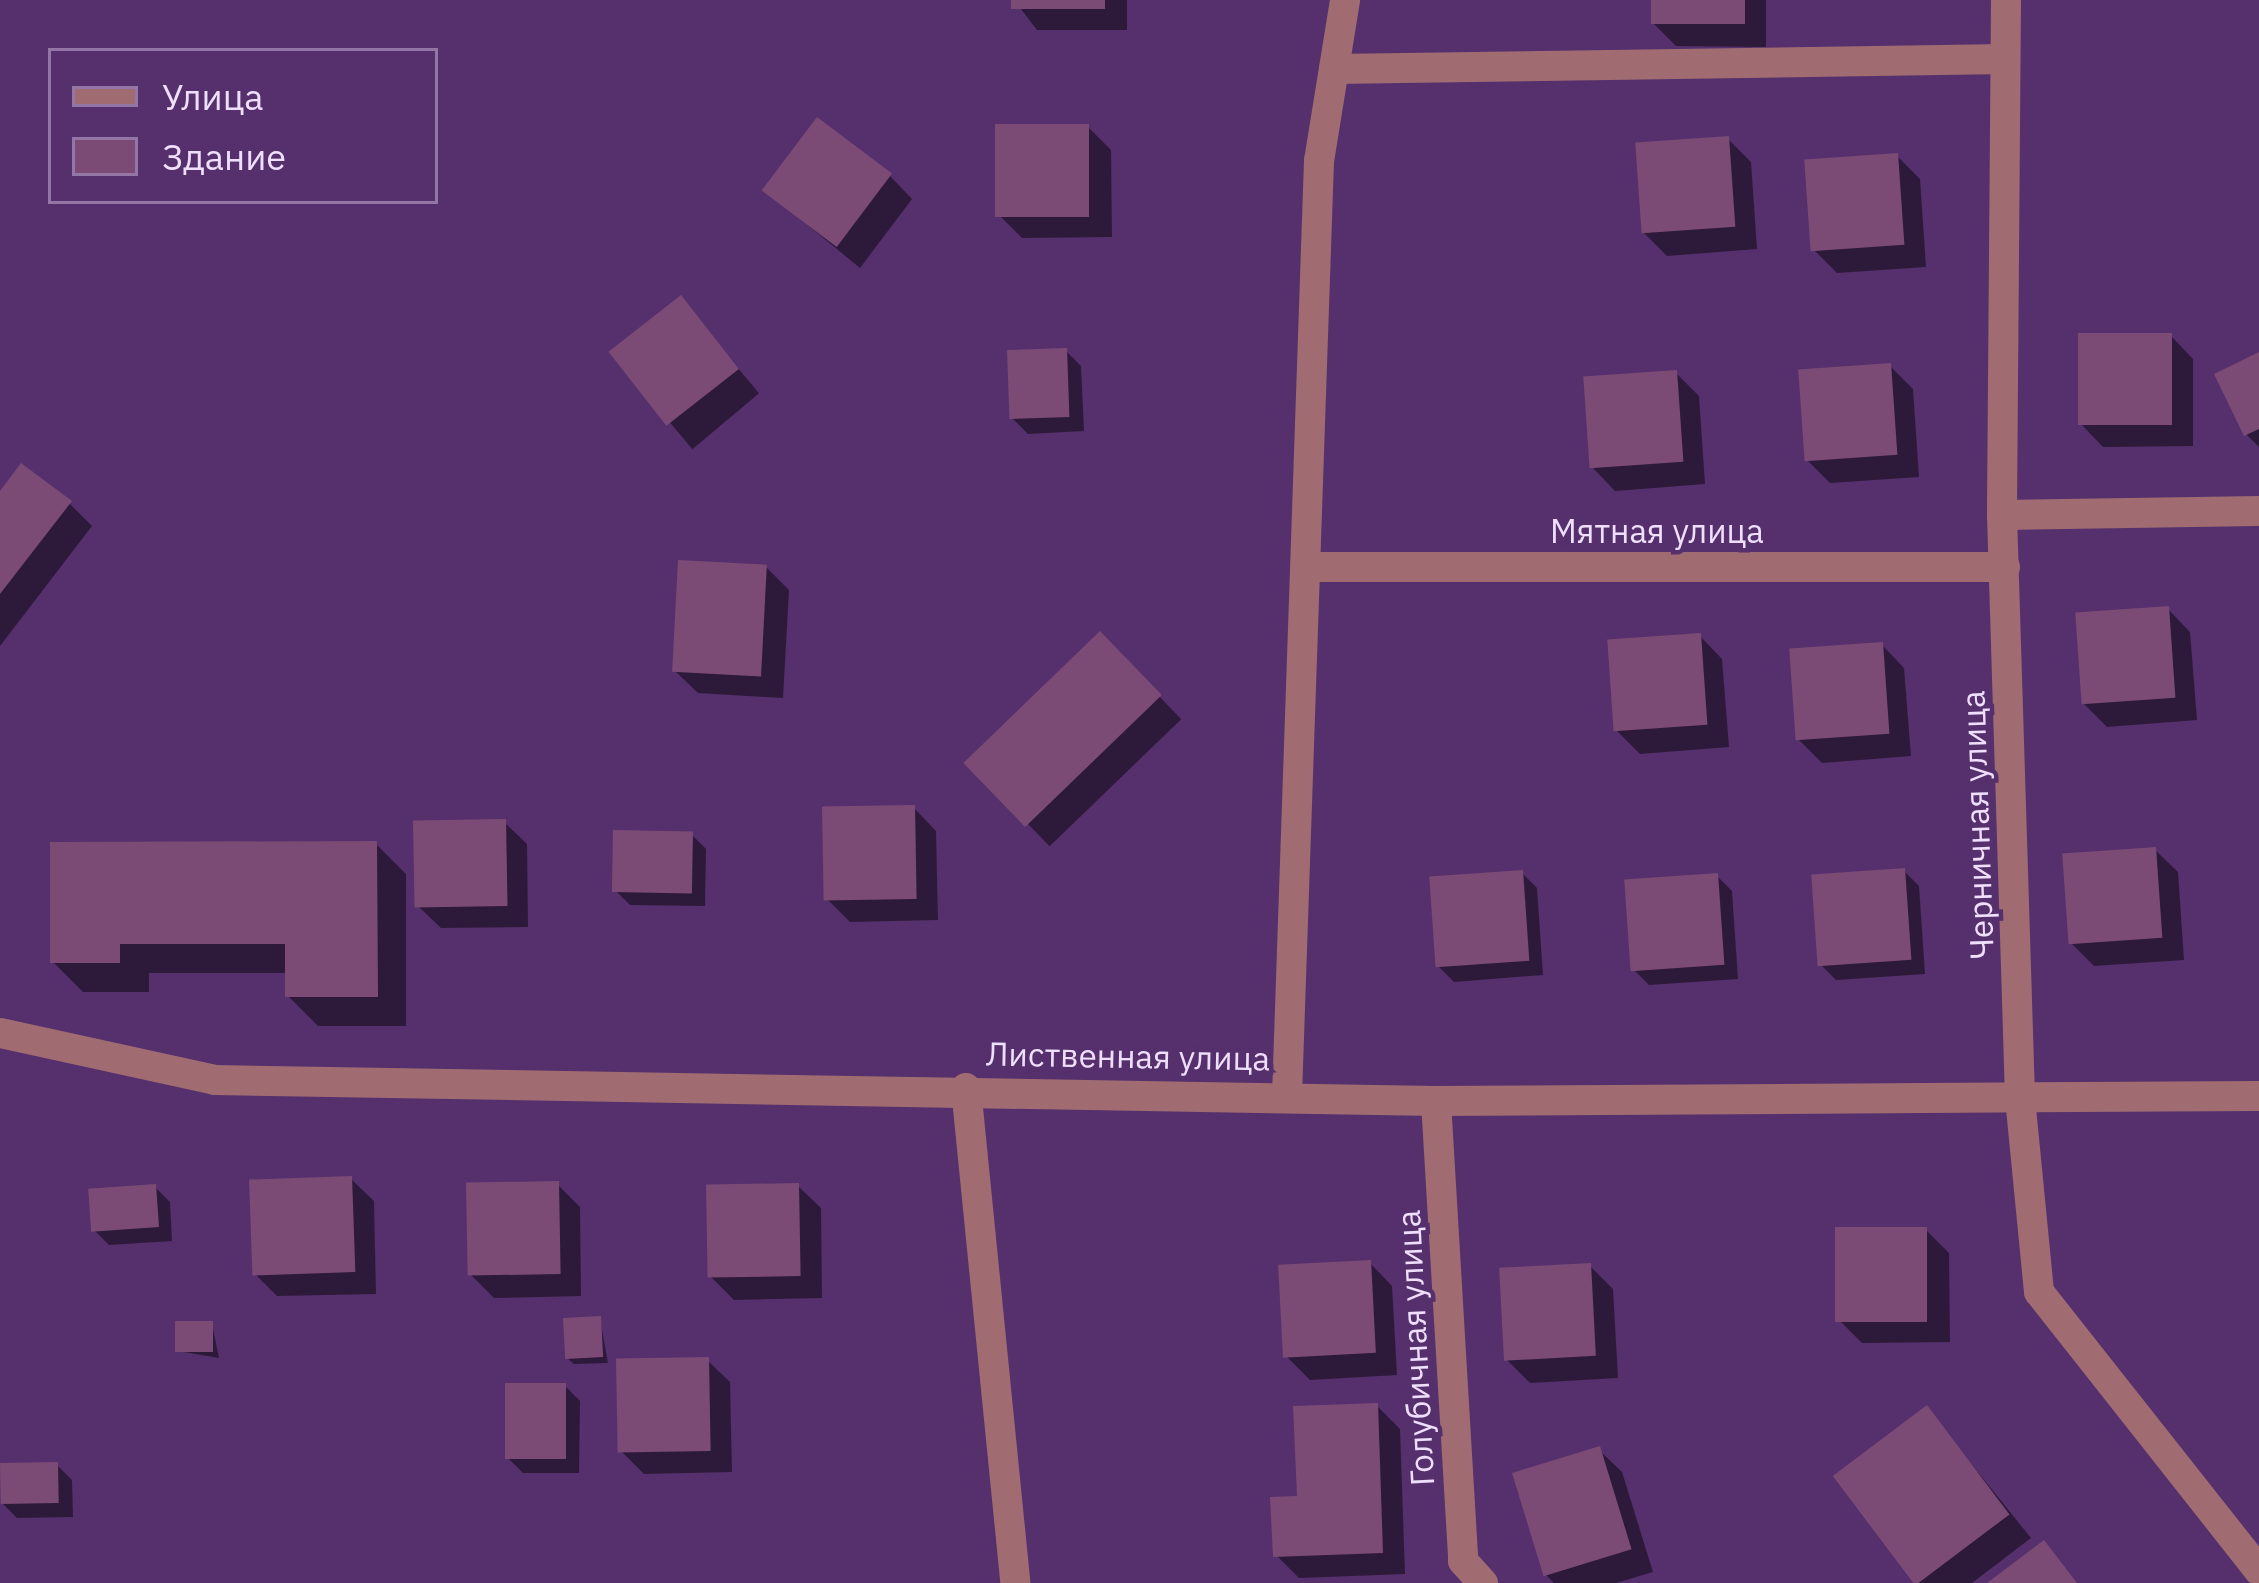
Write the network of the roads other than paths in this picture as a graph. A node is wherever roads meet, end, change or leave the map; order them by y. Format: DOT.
graph roads {
  1 [pos="1346,0"];
  2 [pos="2006,0"];
  3 [pos="2006,59"];
  4 [pos="1334,69"];
  5 [pos="2259,511"];
  6 [pos="2002,515"];
  7 [pos="1308,567"];
  8 [pos="2005,567"];
  9 [pos="0,1034"];
  10 [pos="966,1088"];
  11 [pos="1287,1096"];
  12 [pos="2259,1096"];
  13 [pos="2020,1098"];
  14 [pos="1436,1101"];
  15 [pos="2259,1571"];
  16 [pos="1016,1583"];
  17 [pos="1483,1583"];
  1 -- 4 [label="street"];
  2 -- 3 [label="street, Черничная улица"];
  3 -- 4 [label="street"];
  3 -- 6 [label="street, Черничная улица"];
  4 -- 7 [label="street"];
  5 -- 6 [label="street"];
  6 -- 8 [label="street, Черничная улица"];
  7 -- 8 [label="street, Мятная улица"];
  7 -- 11 [label="street"];
  8 -- 13 [label="street, Черничная улица"];
  9 -- 10 [label="street, Лиственная улица"];
  10 -- 11 [label="street, Лиственная улица"];
  10 -- 16 [label="street"];
  11 -- 14 [label="street, Лиственная улица"];
  12 -- 13 [label="street, Лиственная улица"];
  13 -- 14 [label="street, Лиственная улица"];
  13 -- 15 [label="street, Черничная улица"];
  14 -- 17 [label="street, Голубичная улица"];
}
